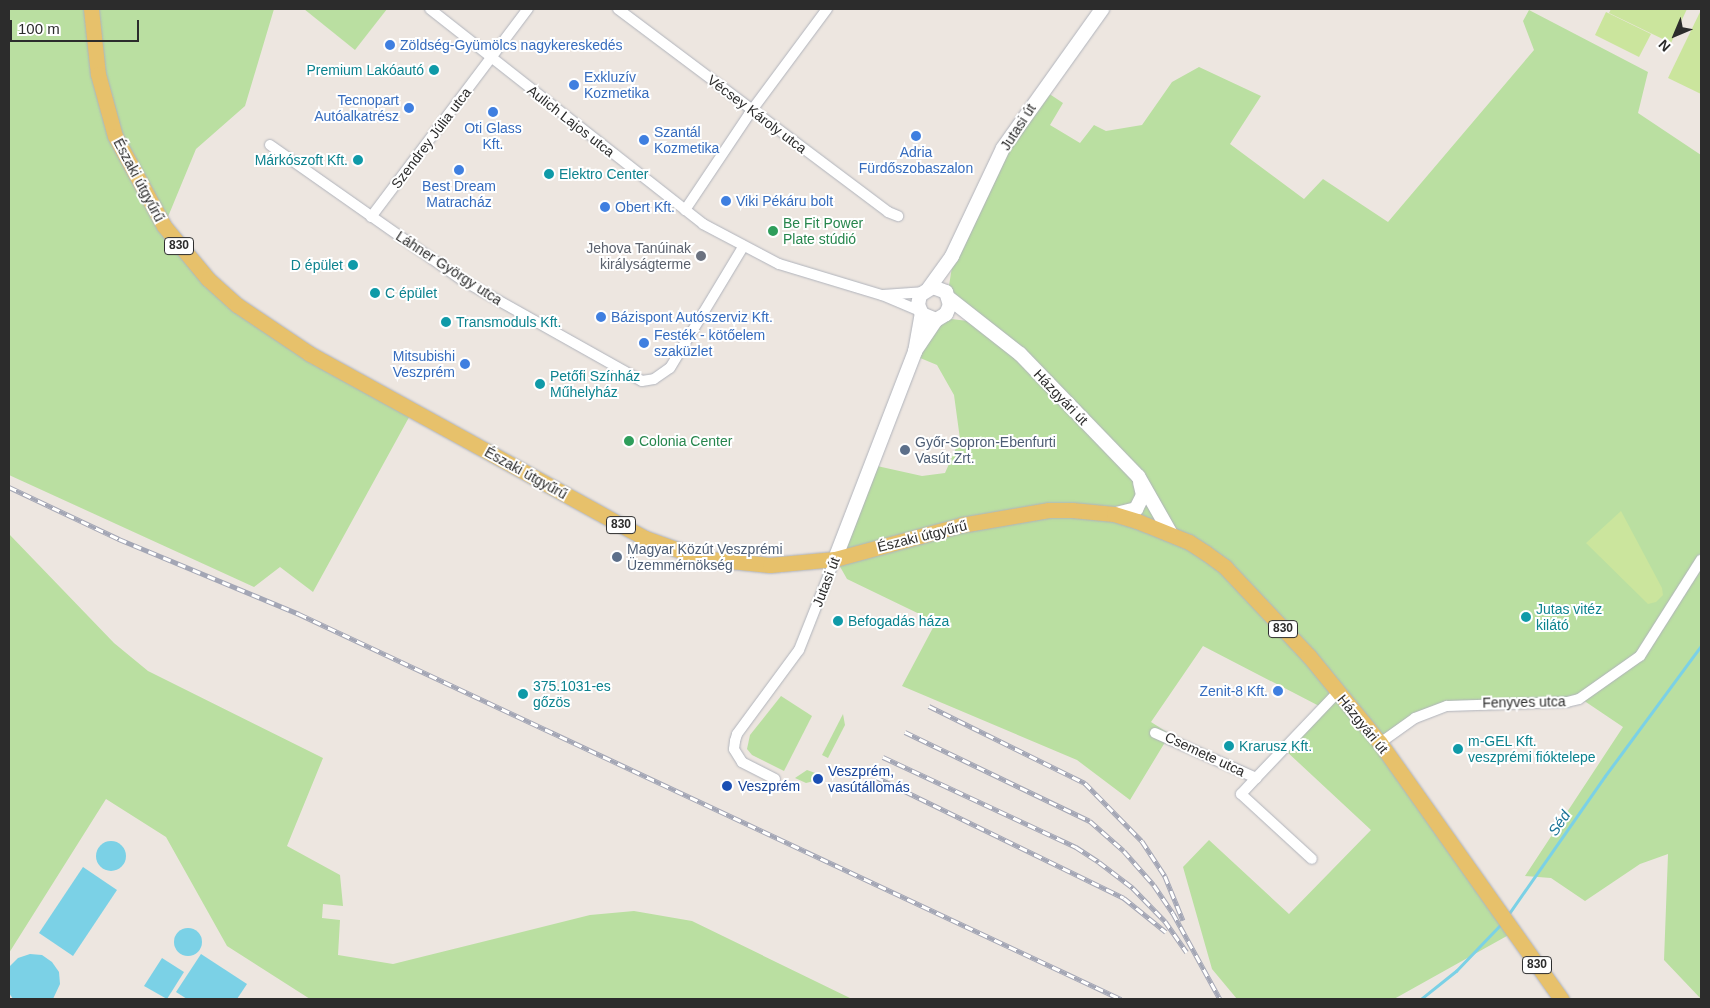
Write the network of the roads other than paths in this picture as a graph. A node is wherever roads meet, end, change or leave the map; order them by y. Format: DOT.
graph roads {
  1 [pos="91,9"];
  2 [pos="430,9"];
  3 [pos="528,9"];
  4 [pos="618,9"];
  5 [pos="827,9"];
  6 [pos="1102,9"];
  7 [pos="492,59"];
  8 [pos="752,110"];
  9 [pos="270,145"];
  10 [pos="685,210"];
  11 [pos="898,216"];
  12 [pos="371,217"];
  13 [pos="743,247"];
  14 [pos="952,256"];
  15 [pos="925,290"];
  16 [pos="882,296"];
  17 [pos="948,296"];
  18 [pos="921,312"];
  19 [pos="939,318"];
  20 [pos="981,322"];
  21 [pos="915,352"];
  22 [pos="1138,476"];
  23 [pos="1114,514"];
  24 [pos="1171,534"];
  25 [pos="835,559"];
  26 [pos="1701,560"];
  27 [pos="1338,692"];
  28 [pos="1155,733"];
  29 [pos="1380,743"];
  30 [pos="1256,778"];
  31 [pos="775,779"];
  32 [pos="1312,859"];
  33 [pos="1561,999"];
  1 -- 25 [label="main road, Északi útgyűrű / 830"];
  2 -- 7 [label="street, Aulich Lajos utca"];
  3 -- 7 [label="street, Szendrey Júlia utca"];
  4 -- 8 [label="street, Vécsey Károly utca"];
  5 -- 8 [label="street"];
  6 -- 14 [label="street, Jutasi út"];
  7 -- 10 [label="street, Aulich Lajos utca"];
  7 -- 12 [label="street, Szendrey Júlia utca"];
  8 -- 10 [label="street"];
  8 -- 11 [label="street, Vécsey Károly utca"];
  9 -- 12 [label="street, Láhner György utca"];
  10 -- 13 [label="street, Aulich Lajos utca"];
  12 -- 13 [label="street, Láhner György utca"];
  13 -- 16 [label="street, Aulich Lajos utca"];
  14 -- 15 [label="street, Jutasi út"];
  14 -- 17 [label="street, Jutasi út"];
  15 -- 16 [label="street, Aulich Lajos utca"];
  15 -- 17 [label="street"];
  15 -- 18 [label="street, Jutasi út"];
  16 -- 18 [label="street, Aulich Lajos utca"];
  17 -- 19 [label="street, Jutasi út"];
  17 -- 20 [label="street, Házgyári út"];
  18 -- 19 [label="street"];
  18 -- 21 [label="street, Jutasi út"];
  19 -- 20 [label="street"];
  19 -- 21 [label="street, Jutasi út"];
  20 -- 22 [label="street, Házgyári út"];
  21 -- 25 [label="street, Jutasi út"];
  22 -- 23 [label="street"];
  22 -- 24 [label="street, Házgyári út"];
  23 -- 24 [label="main road, Északi útgyűrű / 830"];
  23 -- 25 [label="main road, Északi útgyűrű / 830"];
  24 -- 27 [label="main road, Házgyári út / 830"];
  25 -- 31 [label="street, Jutasi út"];
  26 -- 29 [label="street, Fenyves utca"];
  27 -- 29 [label="main road, Házgyári út / 830"];
  27 -- 30 [label="street, Csemete utca"];
  28 -- 30 [label="street, Csemete utca"];
  29 -- 33 [label="main road, Házgyári út / 830"];
  30 -- 32 [label="street"];
}
